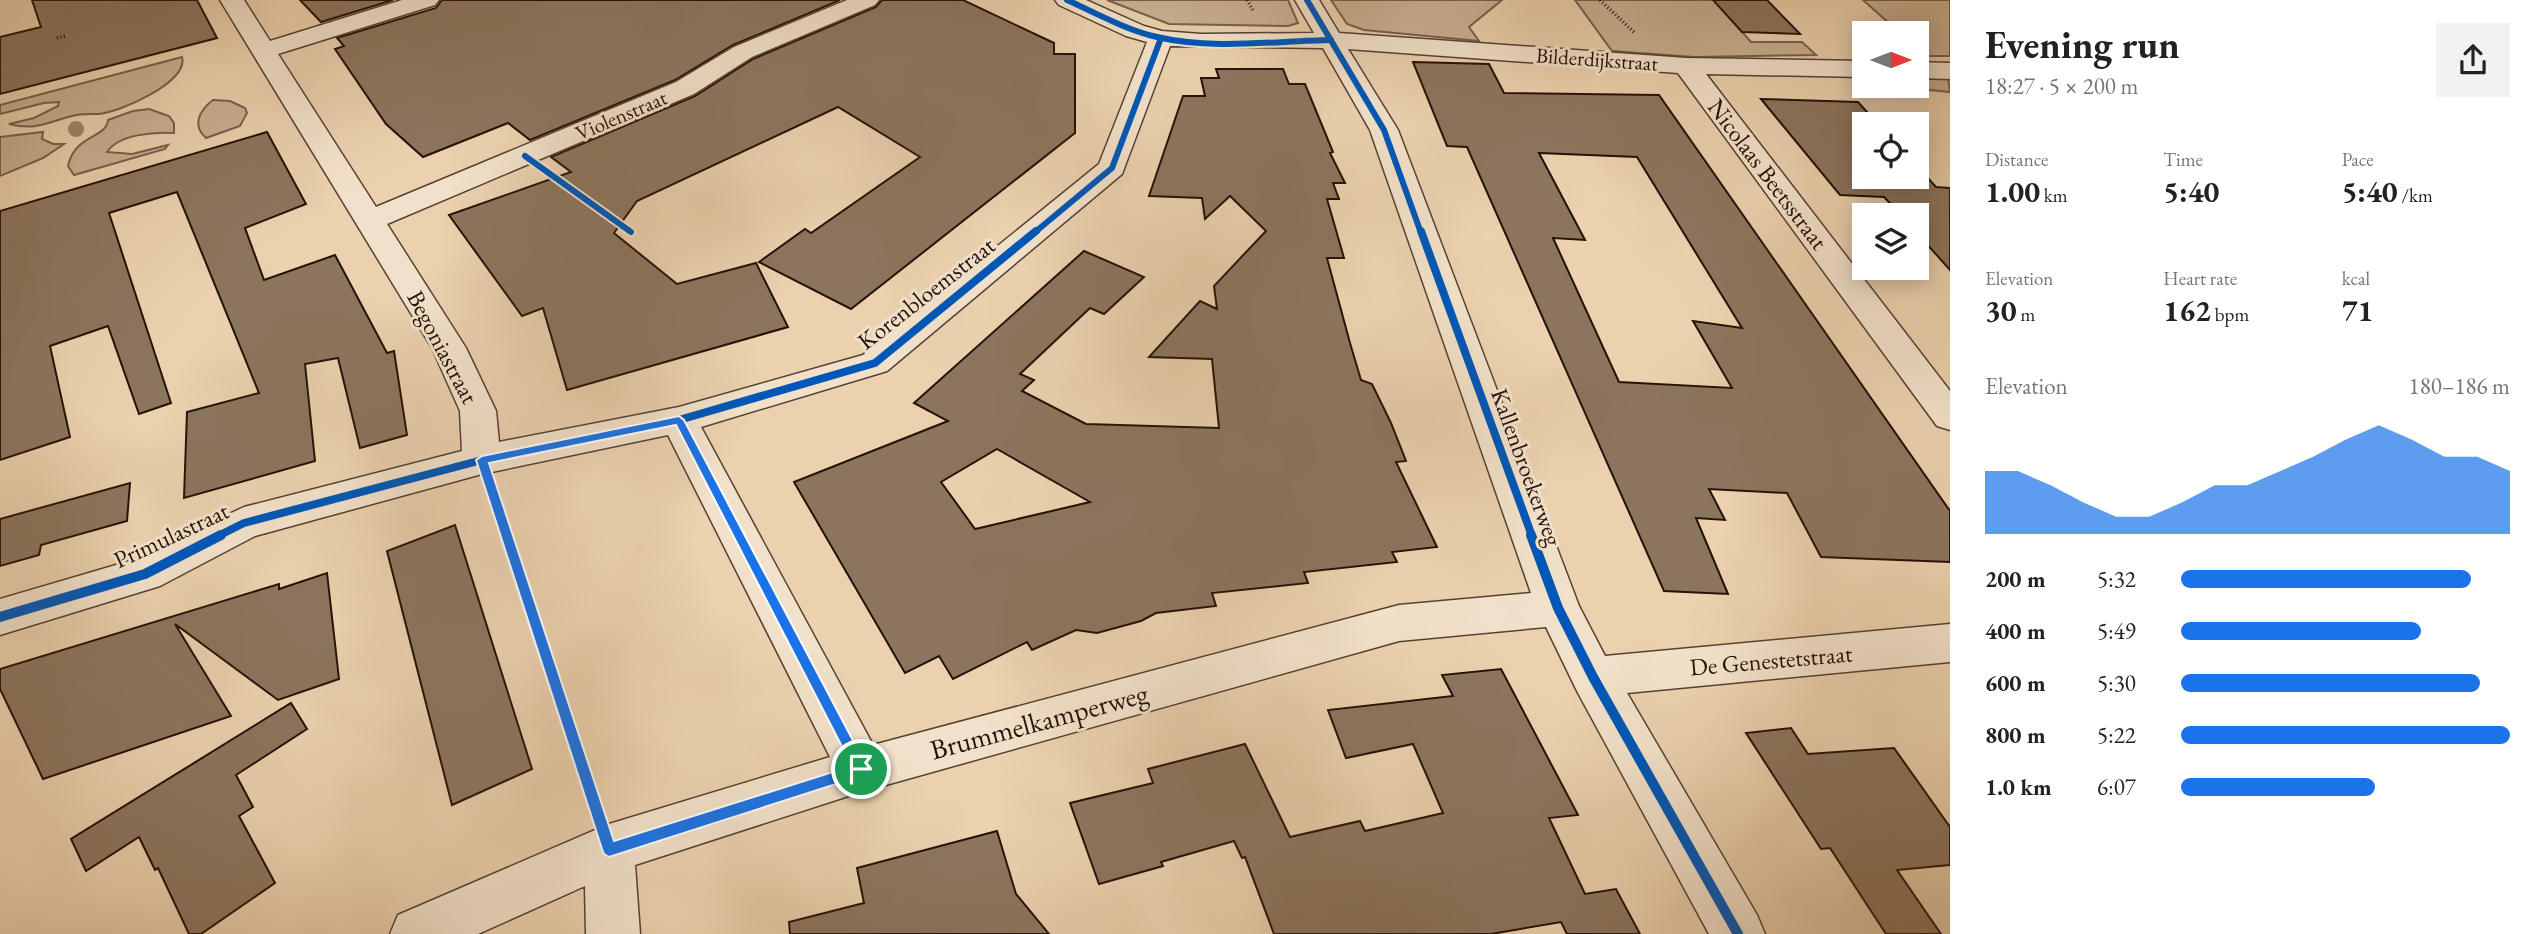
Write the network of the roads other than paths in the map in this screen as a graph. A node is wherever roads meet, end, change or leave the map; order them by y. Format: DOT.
graph roads {
  1 [pos="232,0"];
  2 [pos="427,0"];
  3 [pos="867,0"];
  4 [pos="1067,0"];
  5 [pos="1307,0"];
  6 [pos="1161,38"];
  7 [pos="1331,40"];
  8 [pos="262,51"];
  9 [pos="1686,66"];
  10 [pos="1852,69"];
  11 [pos="1929,70"];
  12 [pos="1950,71"];
  13 [pos="370,220"];
  14 [pos="1950,416"];
  15 [pos="679,420"];
  16 [pos="482,460"];
  17 [pos="1558,608"];
  18 [pos="0,617"];
  19 [pos="1950,643"];
  20 [pos="1593,677"];
  21 [pos="861,769"];
  22 [pos="609,849"];
  23 [pos="417,934"];
  24 [pos="613,934"];
  25 [pos="1738,934"];
  1 -- 8 [label="street, Begoniastraat"];
  2 -- 8 [label="street"];
  3 -- 13 [label="street, Violenstraat"];
  4 -- 6 [label="street, Bilderdijkstraat"];
  5 -- 7 [label="street, Kallenbroekerweg"];
  6 -- 7 [label="street, Bilderdijkstraat"];
  6 -- 15 [label="street, Korenbloemstraat"];
  7 -- 9 [label="street, Bilderdijkstraat"];
  7 -- 17 [label="street, Kallenbroekerweg"];
  8 -- 13 [label="street, Begoniastraat"];
  9 -- 10 [label="street, Bilderdijkstraat"];
  9 -- 14 [label="street, Nicolaas Beetsstraat"];
  11 -- 12 [label="street"];
  13 -- 16 [label="street, Begoniastraat"];
  15 -- 16 [label="street, Korenbloemstraat"];
  15 -- 21 [label="street"];
  16 -- 18 [label="street, Primulastraat"];
  17 -- 20 [label="street, Kallenbroekerweg"];
  17 -- 21 [label="street, Brummelkamperweg"];
  19 -- 20 [label="street, De Genestetstraat"];
  20 -- 25 [label="street, Kallenbroekerweg"];
  21 -- 22 [label="street, Brummelkamperweg"];
  22 -- 23 [label="street, Brummelkamperweg"];
  22 -- 24 [label="street"];
}
